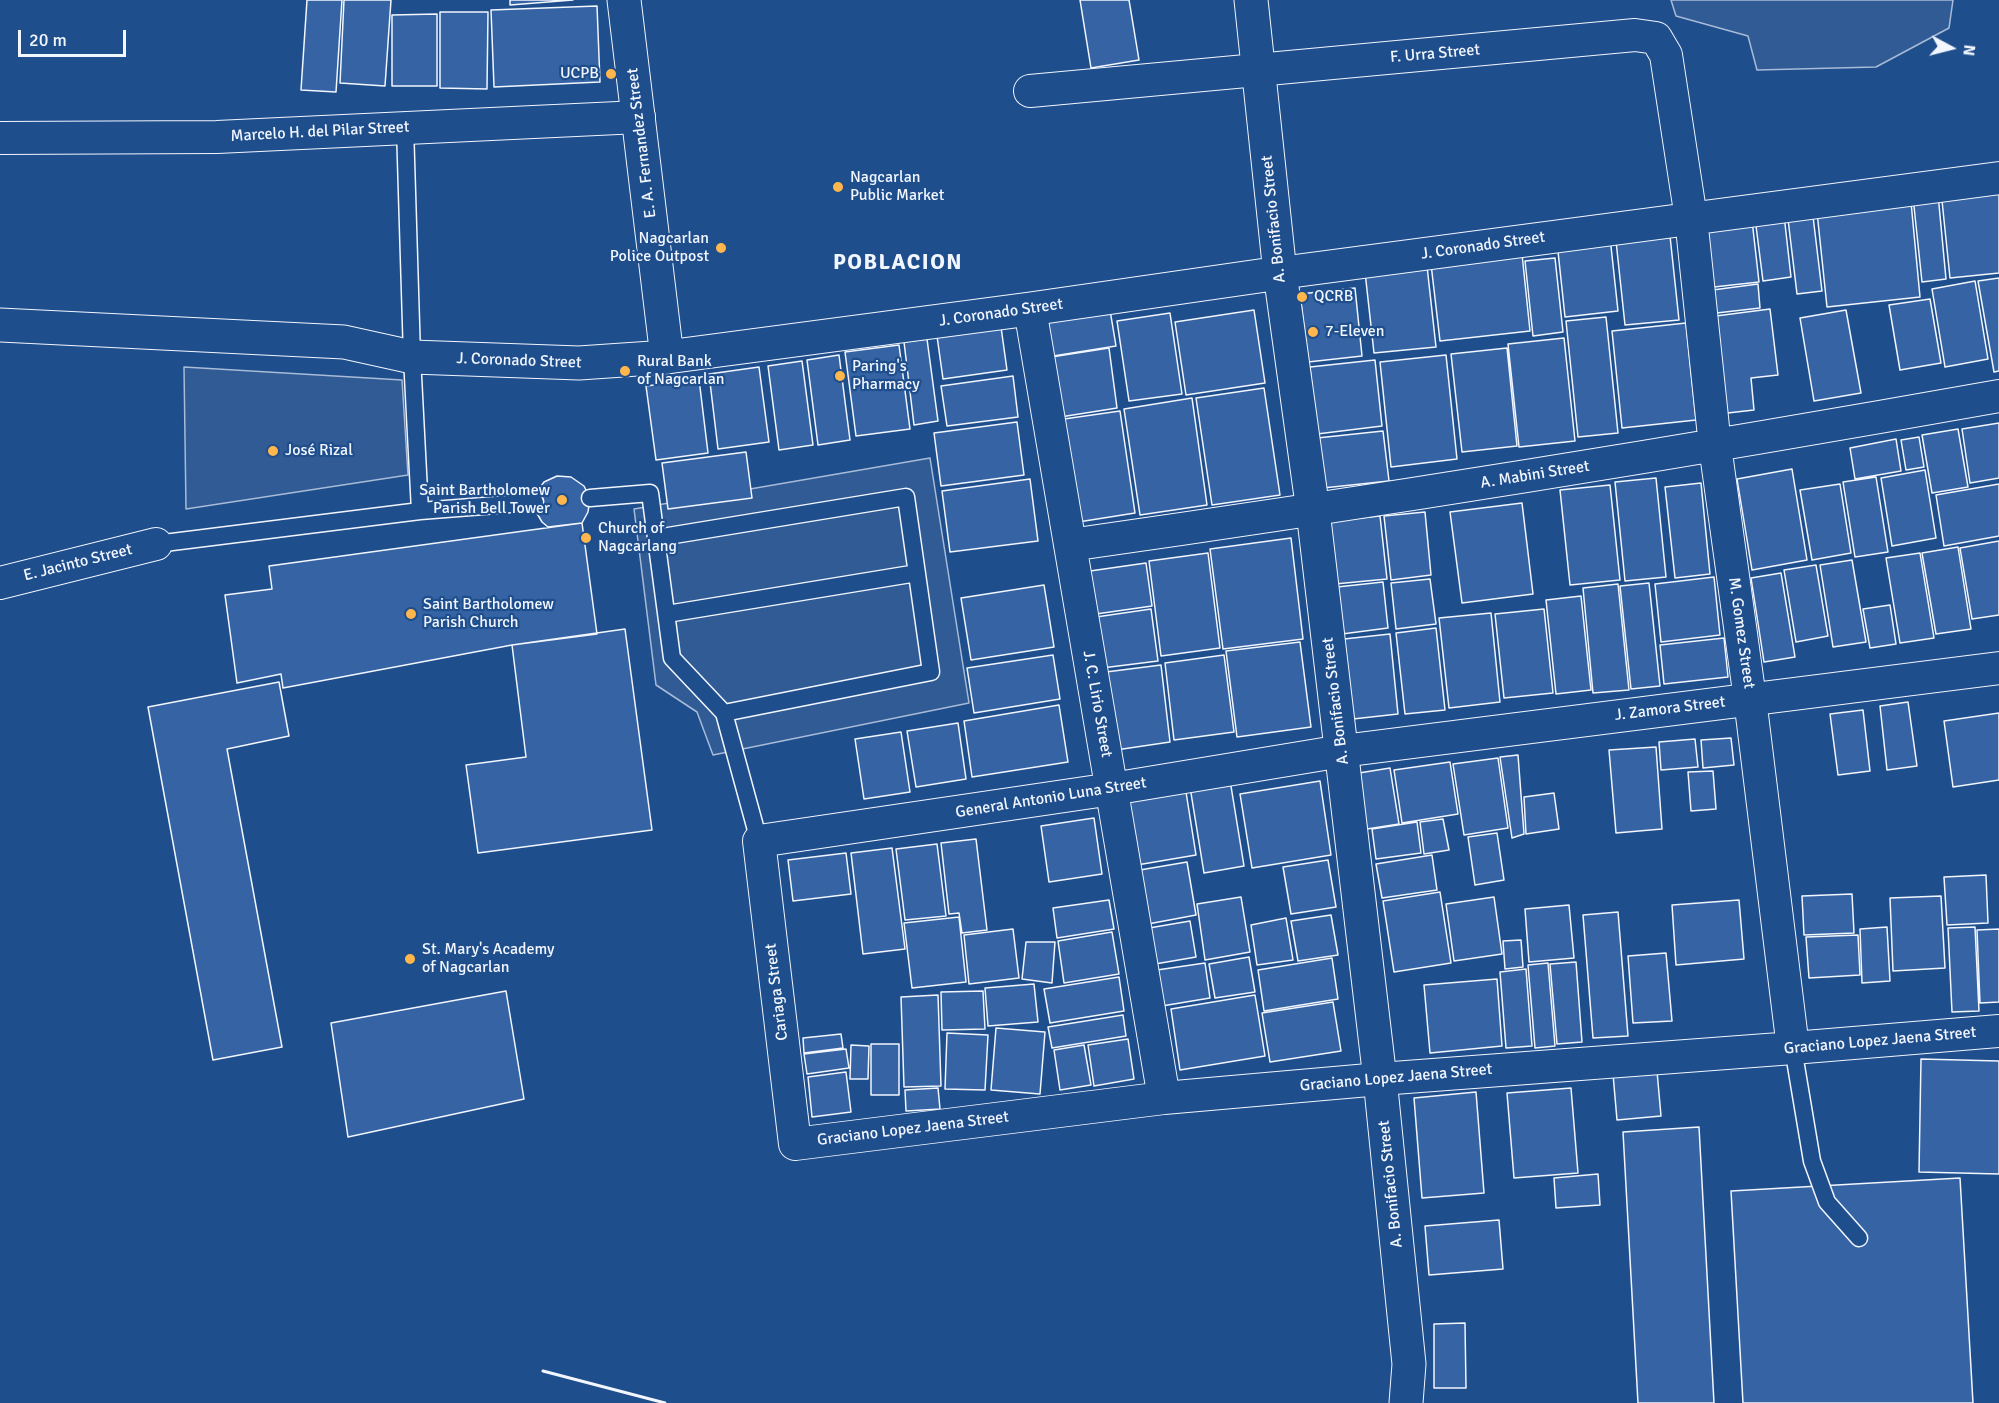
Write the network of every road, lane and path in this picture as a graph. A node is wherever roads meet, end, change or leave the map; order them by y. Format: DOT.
graph roads {
  1 [pos="624,0"];
  2 [pos="1251,2"];
  3 [pos="1257,70"];
  4 [pos="1030,91"];
  5 [pos="639,117"];
  6 [pos="405,127"];
  7 [pos="0,138"];
  8 [pos="1999,178"];
  9 [pos="1691,218"];
  10 [pos="1280,273"];
  11 [pos="1030,309"];
  12 [pos="0,325"];
  13 [pos="412,357"];
  14 [pos="667,357"];
  15 [pos="1999,396"];
  16 [pos="1715,446"];
  17 [pos="590,498"];
  18 [pos="535,502"];
  19 [pos="420,511"];
  20 [pos="1312,511"];
  21 [pos="656,538"];
  22 [pos="156,544"];
  23 [pos="1070,545"];
  24 [pos="917,573"];
  25 [pos="0,583"];
  26 [pos="667,614"];
  27 [pos="1999,668"];
  28 [pos="1750,699"];
  29 [pos="724,713"];
  30 [pos="1342,751"];
  31 [pos="1112,789"];
  32 [pos="759,841"];
  33 [pos="1999,1031"];
  34 [pos="1793,1048"];
  35 [pos="1380,1079"];
  36 [pos="1164,1098"];
  37 [pos="795,1144"];
  38 [pos="1859,1238"];
  39 [pos="1406,1403"];
  1 -- 5 [label="main road, E. A. Fernandez Street"];
  2 -- 3 [label="main road, A. Bonifacio Street"];
  3 -- 4 [label="street, F. Urra Street"];
  3 -- 9 [label="street, F. Urra Street"];
  3 -- 10 [label="main road, A. Bonifacio Street"];
  5 -- 6 [label="street, Marcelo H. del Pilar Street"];
  5 -- 14 [label="main road, E. A. Fernandez Street"];
  6 -- 7 [label="street, Marcelo H. del Pilar Street"];
  6 -- 13 [label="lane"];
  8 -- 9 [label="street, J. Coronado Street"];
  9 -- 10 [label="street, J. Coronado Street"];
  9 -- 16 [label="street, M. Gomez Street"];
  10 -- 11 [label="main road, J. Coronado Street"];
  10 -- 20 [label="main road, A. Bonifacio Street"];
  11 -- 14 [label="main road, J. Coronado Street"];
  11 -- 23 [label="street, J. C. Lirio Street"];
  12 -- 13 [label="main road, J. Coronado Street"];
  13 -- 14 [label="main road, J. Coronado Street"];
  13 -- 19 [label="lane"];
  15 -- 16 [label="street, A. Mabini Street"];
  16 -- 20 [label="street, A. Mabini Street"];
  16 -- 28 [label="street, M. Gomez Street"];
  17 -- 21 [label="lane"];
  18 -- 19 [label="lane"];
  19 -- 22 [label="lane"];
  20 -- 23 [label="street, A. Mabini Street"];
  20 -- 30 [label="main road, A. Bonifacio Street"];
  21 -- 24 [label="lane"];
  21 -- 26 [label="lane"];
  22 -- 25 [label="street, E. Jacinto Street"];
  23 -- 31 [label="street, J. C. Lirio Street"];
  24 -- 26 [label="lane"];
  24 -- 29 [label="lane"];
  26 -- 29 [label="lane"];
  27 -- 28 [label="street, J. Zamora Street"];
  28 -- 30 [label="street, J. Zamora Street"];
  28 -- 34 [label="street, M. Gomez Street"];
  29 -- 32 [label="lane"];
  30 -- 31 [label="street, General Antonio Luna Street"];
  30 -- 35 [label="main road, A. Bonifacio Street"];
  31 -- 32 [label="street, General Antonio Luna Street"];
  31 -- 36 [label="street, J. C. Lirio Street"];
  32 -- 37 [label="street, Cariaga Street"];
  33 -- 34 [label="street, Graciano Lopez Jaena Street"];
  34 -- 35 [label="street, Graciano Lopez Jaena Street"];
  34 -- 38 [label="lane"];
  35 -- 36 [label="street, Graciano Lopez Jaena Street"];
  35 -- 39 [label="main road, A. Bonifacio Street"];
  36 -- 37 [label="street, Graciano Lopez Jaena Street"];
}
